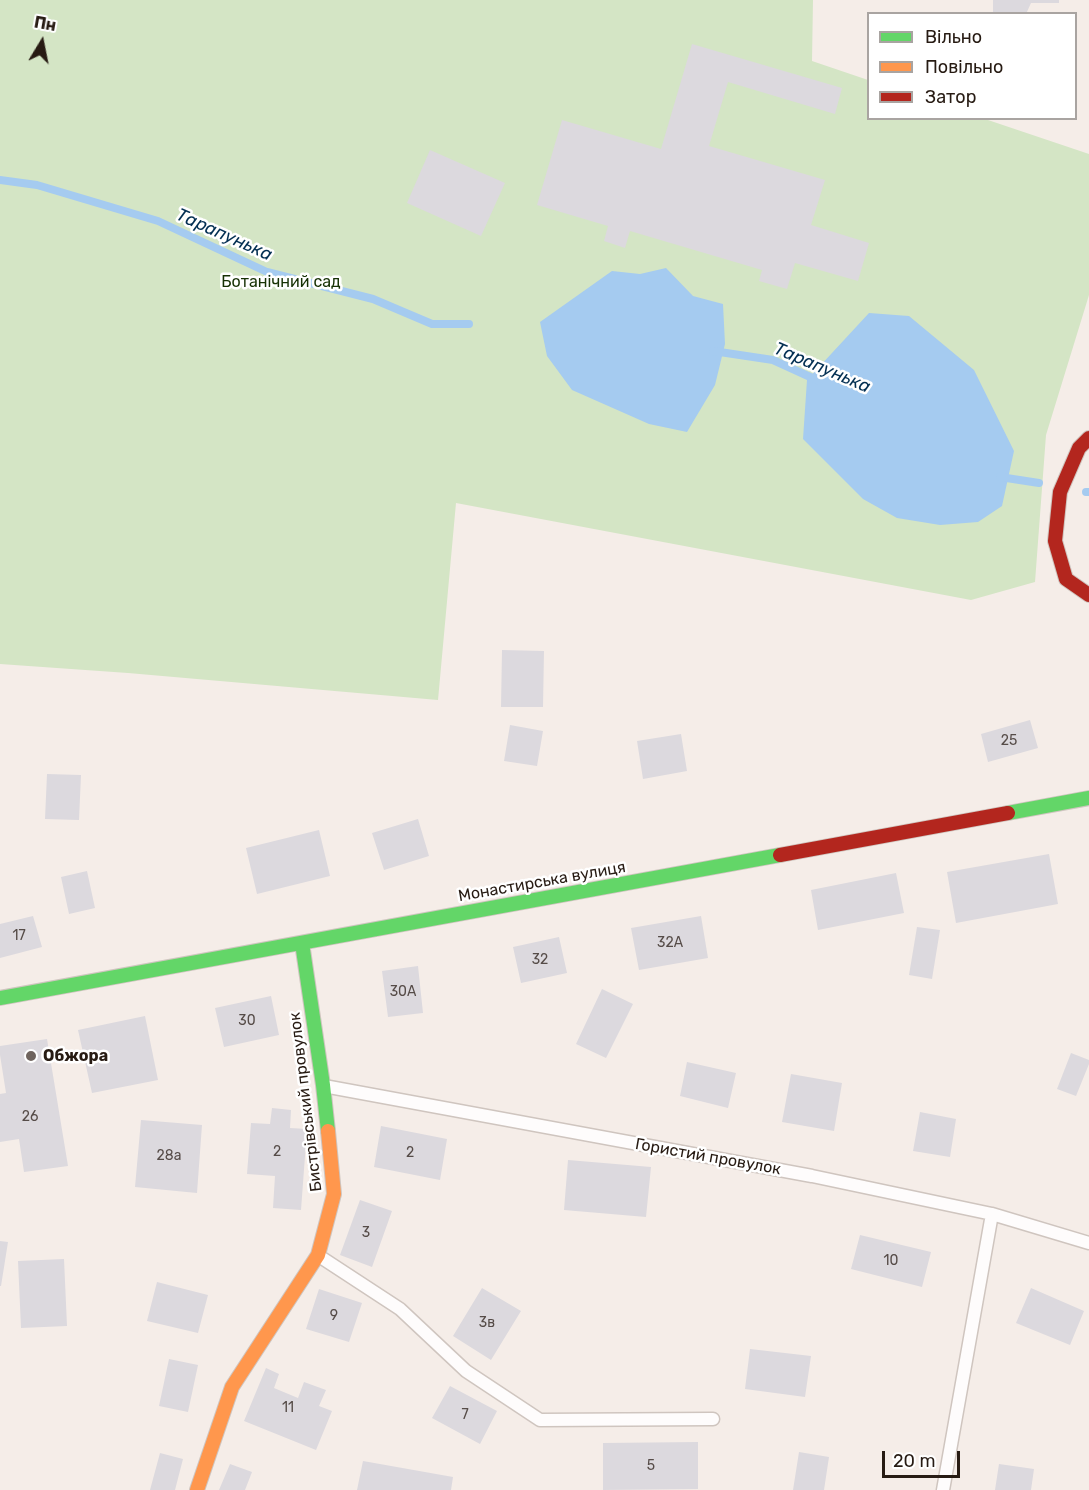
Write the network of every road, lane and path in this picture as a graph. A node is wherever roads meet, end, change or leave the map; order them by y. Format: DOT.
graph roads {
  1 [pos="1089,438"];
  2 [pos="1089,596"];
  3 [pos="1089,798"];
  4 [pos="302,943"];
  5 [pos="0,998"];
  6 [pos="322,1085"];
  7 [pos="992,1214"];
  8 [pos="1089,1244"];
  9 [pos="318,1255"];
  10 [pos="713,1419"];
  11 [pos="197,1490"];
  12 [pos="943,1490"];
  1 -- 2 [label="street"];
  3 -- 4 [label="street, Монастирська вулиця"];
  4 -- 5 [label="street, Монастирська вулиця"];
  4 -- 6 [label="street, Бистрівський провулок"];
  6 -- 7 [label="lane, Гористий провулок"];
  6 -- 9 [label="street, Бистрівський провулок"];
  7 -- 8 [label="lane, Гористий провулок"];
  7 -- 12 [label="lane"];
  9 -- 10 [label="lane"];
  9 -- 11 [label="street, Бистрівський провулок"];
}
